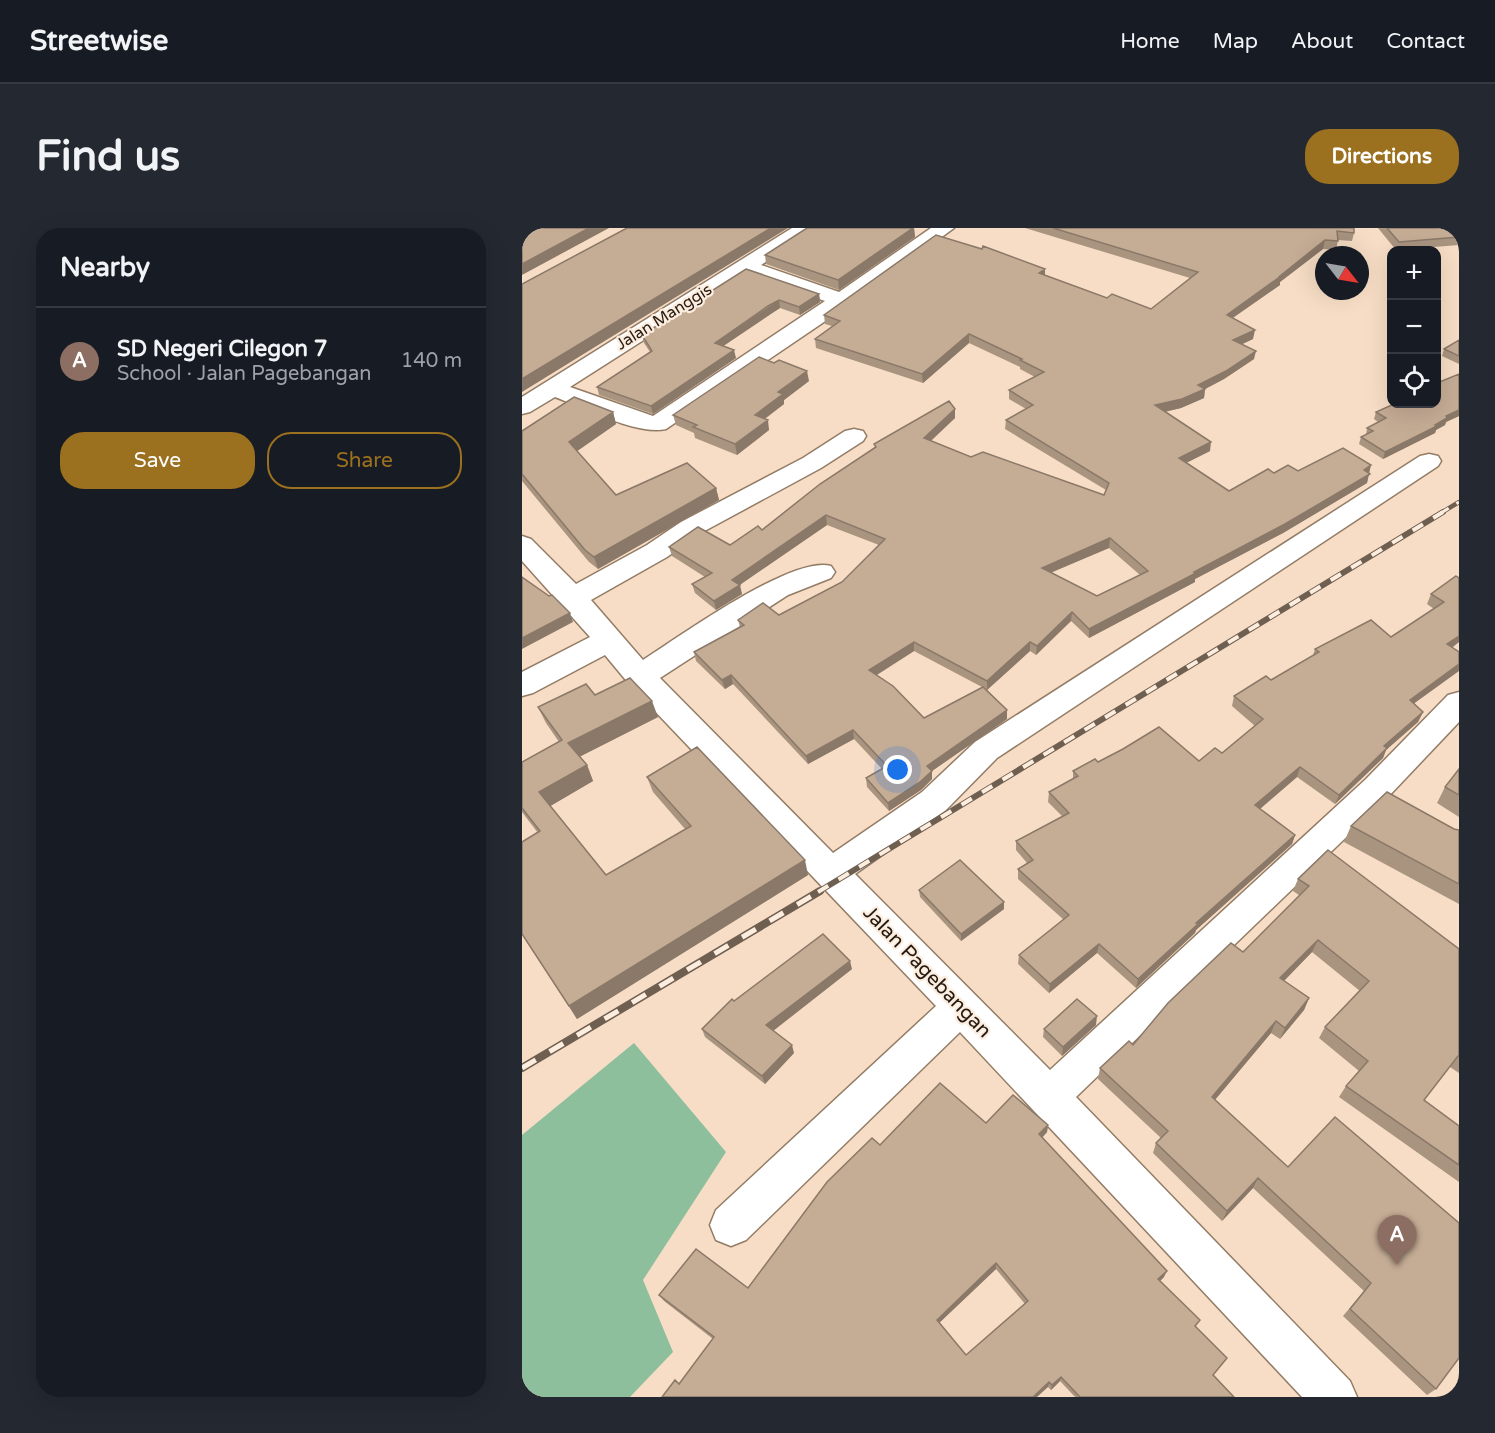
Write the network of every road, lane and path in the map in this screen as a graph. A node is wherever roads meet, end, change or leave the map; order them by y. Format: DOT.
graph roads {
  1 [pos="806,228"];
  2 [pos="944,228"];
  3 [pos="745,267"];
  4 [pos="842,300"];
  5 [pos="553,388"];
  6 [pos="522,407"];
  7 [pos="854,436"];
  8 [pos="1429,461"];
  9 [pos="522,545"];
  10 [pos="821,572"];
  11 [pos="573,598"];
  12 [pos="609,640"];
  13 [pos="640,676"];
  14 [pos="522,685"];
  15 [pos="1459,703"];
  16 [pos="1377,788"];
  17 [pos="1408,806"];
  18 [pos="830,873"];
  19 [pos="960,1007"];
  20 [pos="1049,1097"];
  21 [pos="731,1225"];
  22 [pos="1334,1397"];
  1 -- 3 [label="street, Jalan Manggis"];
  2 -- 4 [label="street"];
  3 -- 4 [label="street"];
  3 -- 5 [label="street, Jalan Manggis"];
  4 -- 5 [label="street"];
  5 -- 6 [label="street, Jalan Manggis"];
  7 -- 11 [label="street"];
  8 -- 18 [label="street"];
  9 -- 11 [label="street, Jalan Pagebangan"];
  10 -- 13 [label="street"];
  11 -- 12 [label="street, Jalan Pagebangan"];
  12 -- 13 [label="street, Jalan Pagebangan"];
  12 -- 14 [label="street"];
  13 -- 18 [label="street, Jalan Pagebangan"];
  15 -- 16 [label="street"];
  16 -- 17 [label="street"];
  16 -- 20 [label="street"];
  18 -- 19 [label="street, Jalan Pagebangan"];
  19 -- 20 [label="street, Jalan Pagebangan"];
  19 -- 21 [label="street"];
  20 -- 22 [label="street, Jalan Pagebangan"];
}
